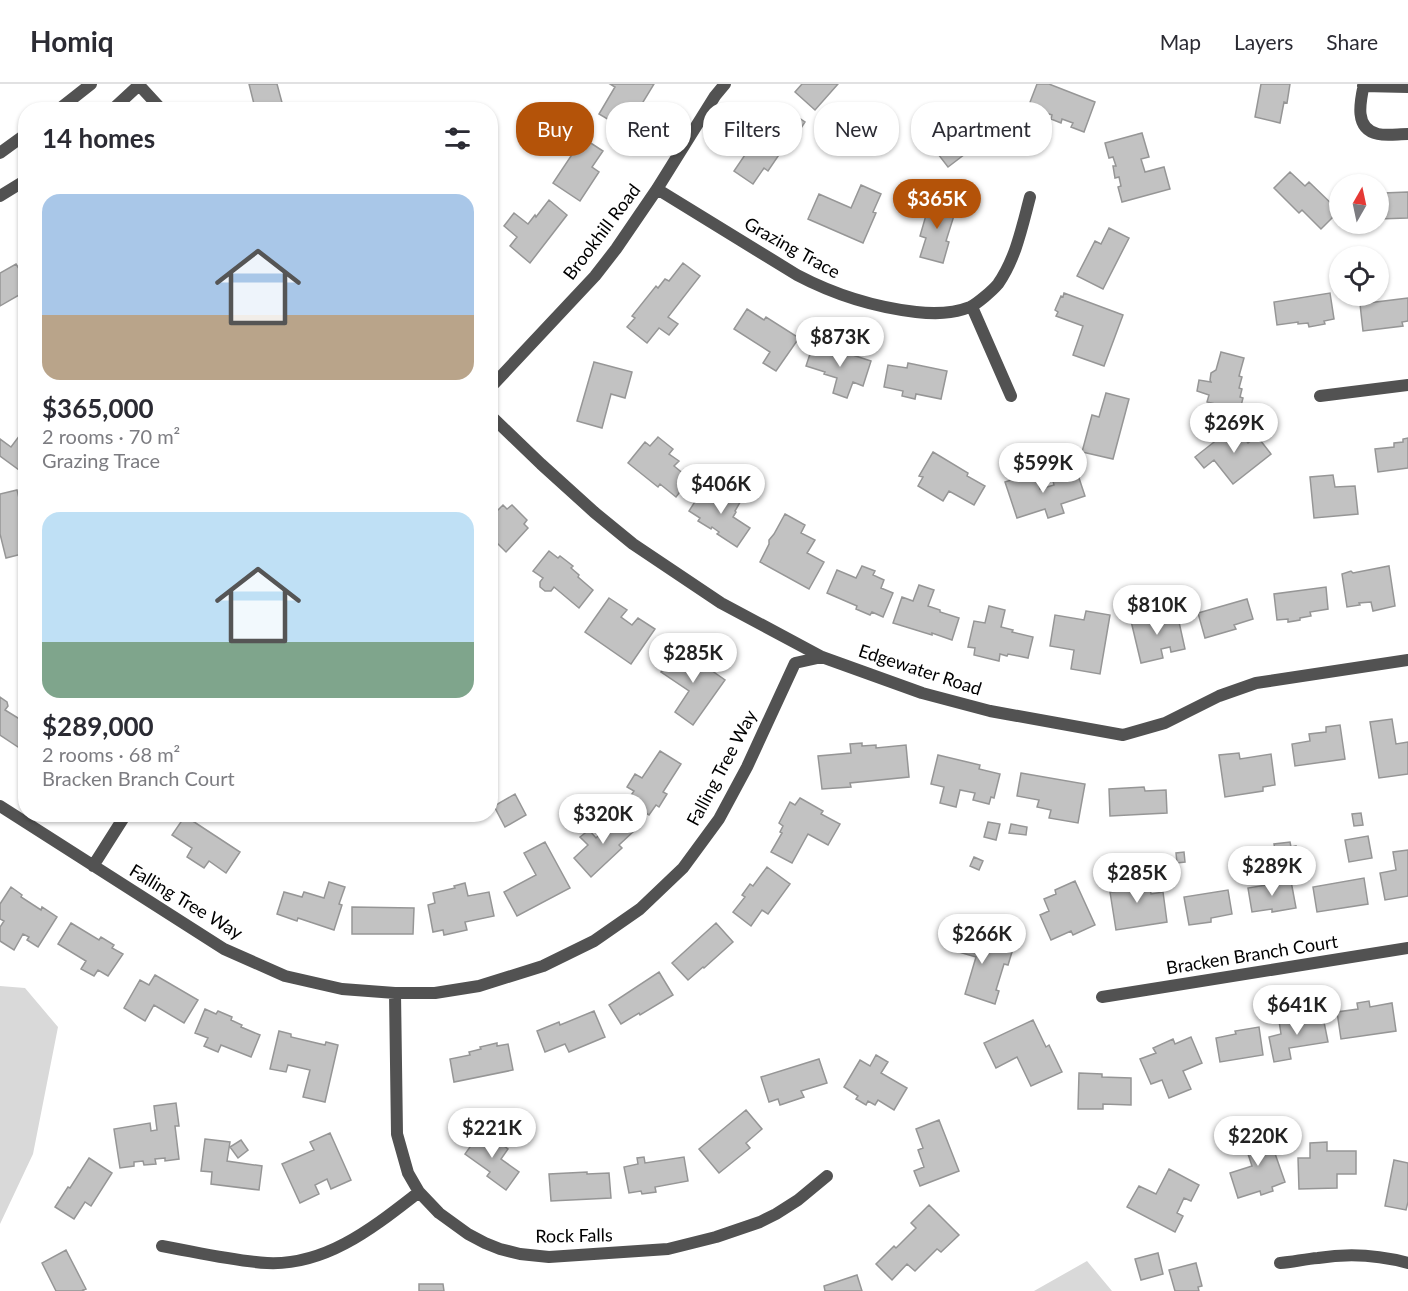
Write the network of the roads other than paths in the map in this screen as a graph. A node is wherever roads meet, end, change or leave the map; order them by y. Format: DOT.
graph roads {
  1 [pos="91,84"];
  2 [pos="139,84"];
  3 [pos="725,84"];
  4 [pos="1364,85"];
  5 [pos="1408,87"];
  6 [pos="68,102"];
  7 [pos="120,102"];
  8 [pos="155,102"];
  9 [pos="1408,134"];
  10 [pos="18,140"];
  11 [pos="0,153"];
  12 [pos="18,185"];
  13 [pos="657,189"];
  14 [pos="0,196"];
  15 [pos="1030,197"];
  16 [pos="972,307"];
  17 [pos="498,379"];
  18 [pos="1408,385"];
  19 [pos="1011,396"];
  20 [pos="1320,396"];
  21 [pos="498,422"];
  22 [pos="822,657"];
  23 [pos="1408,660"];
  24 [pos="0,806"];
  25 [pos="18,818"];
  26 [pos="25,822"];
  27 [pos="121,822"];
  28 [pos="93,866"];
  29 [pos="1408,948"];
  30 [pos="394,993"];
  31 [pos="1102,997"];
  32 [pos="827,1176"];
  33 [pos="419,1192"];
  34 [pos="162,1246"];
  35 [pos="1280,1263"];
  36 [pos="1408,1263"];
  1 -- 6 [label="street"];
  2 -- 7 [label="street"];
  2 -- 8 [label="street"];
  3 -- 13 [label="street, Brookhill Road"];
  4 -- 5 [label="street"];
  4 -- 9 [label="street"];
  10 -- 11 [label="street"];
  12 -- 14 [label="street"];
  13 -- 16 [label="street, Grazing Trace"];
  13 -- 17 [label="street, Brookhill Road"];
  15 -- 16 [label="street, Grazing Trace"];
  16 -- 19 [label="street"];
  18 -- 20 [label="street"];
  21 -- 22 [label="street, Edgewater Road"];
  22 -- 23 [label="street, Edgewater Road"];
  22 -- 30 [label="street, Falling Tree Way"];
  24 -- 25 [label="street, Falling Tree Way"];
  26 -- 28 [label="street, Falling Tree Way"];
  27 -- 28 [label="street"];
  28 -- 30 [label="street, Falling Tree Way"];
  29 -- 31 [label="street, Bracken Branch Court"];
  30 -- 33 [label="street, Rock Falls"];
  32 -- 33 [label="street, Rock Falls"];
  33 -- 34 [label="street"];
  35 -- 36 [label="street"];
}
